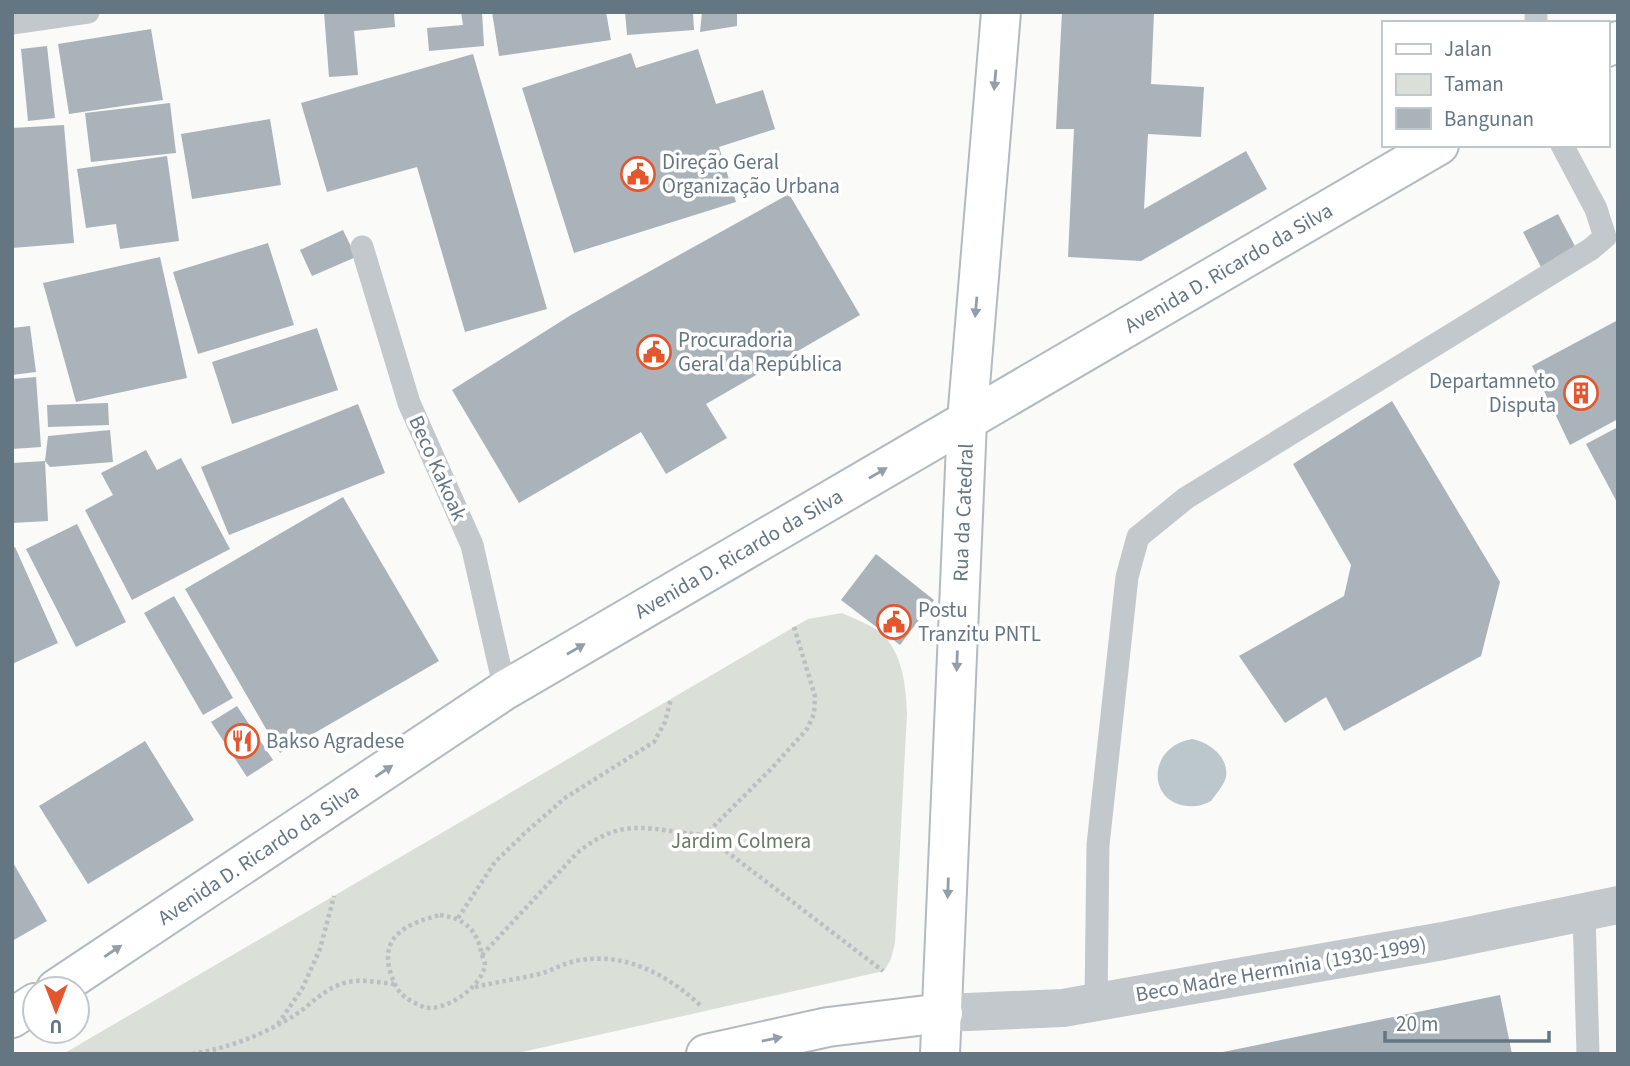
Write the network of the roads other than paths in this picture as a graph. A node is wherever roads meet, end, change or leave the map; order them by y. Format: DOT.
graph roads {
  1 [pos="88,12"];
  2 [pos="1001,12"];
  3 [pos="12,23"];
  4 [pos="1436,147"];
  5 [pos="1563,147"];
  6 [pos="362,247"];
  7 [pos="967,421"];
  8 [pos="505,690"];
  9 [pos="1601,908"];
  10 [pos="77,975"];
  11 [pos="1096,1002"];
  12 [pos="943,1013"];
  13 [pos="706,1054"];
  14 [pos="940,1054"];
  15 [pos="1588,1054"];
  1 -- 3 [label="lane"];
  2 -- 7 [label="main road, Rua da Catedral, one-way"];
  4 -- 7 [label="main road, Avenida D. Ricardo da Silva"];
  5 -- 11 [label="lane"];
  6 -- 8 [label="lane, Beco Kakoak"];
  8 -- 7 [label="main road, Avenida D. Ricardo da Silva, one-way"];
  7 -- 12 [label="main road, Rua da Catedral, one-way"];
  10 -- 8 [label="main road, Avenida D. Ricardo da Silva, one-way"];
  9 -- 11 [label="street, Beco Madre Herminia (1930-1999)"];
  9 -- 15 [label="lane"];
  11 -- 12 [label="street, Beco Madre Herminia (1930-1999)"];
  13 -- 12 [label="main road, one-way"];
  12 -- 14 [label="main road, Rua da Catedral"];
}
